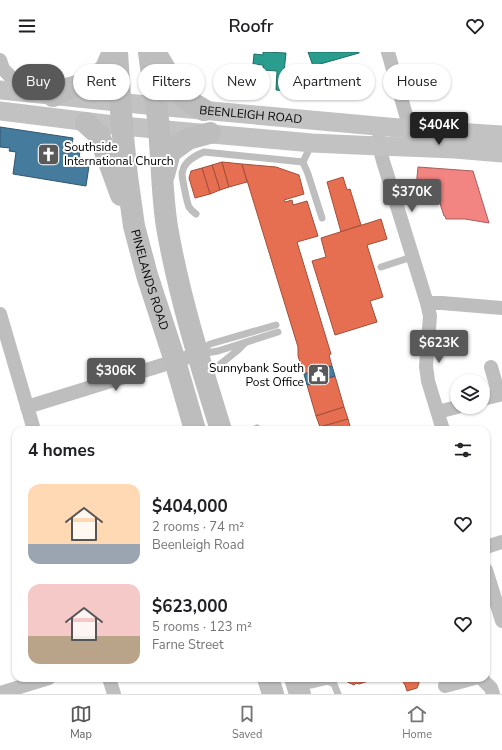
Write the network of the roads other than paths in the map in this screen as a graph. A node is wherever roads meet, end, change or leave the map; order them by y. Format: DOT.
graph roads {
  1 [pos="113,52"];
  2 [pos="117,52"];
  3 [pos="149,52"];
  4 [pos="155,52"];
  5 [pos="388,52"];
  6 [pos="1,66"];
  7 [pos="12,77"];
  8 [pos="0,90"];
  9 [pos="65,90"];
  10 [pos="12,91"];
  11 [pos="65,97"];
  12 [pos="120,103"];
  13 [pos="156,106"];
  14 [pos="204,110"];
  15 [pos="0,112"];
  16 [pos="86,123"];
  17 [pos="378,125"];
  18 [pos="122,126"];
  19 [pos="159,129"];
  20 [pos="410,129"];
  21 [pos="210,133"];
  22 [pos="502,135"];
  23 [pos="312,143"];
  24 [pos="379,146"];
  25 [pos="502,153"];
  26 [pos="303,162"];
  27 [pos="162,182"];
  28 [pos="196,214"];
  29 [pos="322,218"];
  30 [pos="134,226"];
  31 [pos="412,257"];
  32 [pos="381,267"];
  33 [pos="427,303"];
  34 [pos="502,308"];
  35 [pos="0,314"];
  36 [pos="245,343"];
  37 [pos="198,354"];
  38 [pos="175,361"];
  39 [pos="491,367"];
  40 [pos="205,379"];
  41 [pos="490,397"];
  42 [pos="27,407"];
  43 [pos="450,408"];
  44 [pos="438,412"];
  45 [pos="33,426"];
  46 [pos="194,426"];
  47 [pos="220,426"];
  48 [pos="443,426"];
  49 [pos="502,542"];
  50 [pos="490,546"];
  51 [pos="490,583"];
  52 [pos="502,621"];
  53 [pos="36,682"];
  54 [pos="110,682"];
  55 [pos="269,682"];
  56 [pos="324,682"];
  57 [pos="332,682"];
  58 [pos="460,682"];
  59 [pos="486,682"];
  60 [pos="297,684"];
  61 [pos="445,686"];
  62 [pos="495,689"];
  63 [pos="0,693"];
  64 [pos="114,694"];
  65 [pos="273,694"];
  66 [pos="338,694"];
  1 -- 9 [label="main road"];
  2 -- 12 [label="main road, PINELANDS ROAD"];
  3 -- 13 [label="main road"];
  4 -- 14 [label="main road"];
  5 -- 20 [label="street"];
  6 -- 7 [label="street"];
  8 -- 10 [label="main road, BEENLEIGH ROAD"];
  11 -- 12 [label="main road, BEENLEIGH ROAD"];
  12 -- 13 [label="main road, BEENLEIGH ROAD"];
  12 -- 18 [label="main road, PINELANDS ROAD"];
  13 -- 14 [label="main road, BEENLEIGH ROAD"];
  13 -- 19 [label="main road"];
  14 -- 17 [label="main road, BEENLEIGH ROAD"];
  15 -- 16 [label="main road, BEENLEIGH ROAD"];
  16 -- 18 [label="main road, BEENLEIGH ROAD"];
  16 -- 30 [label="main road"];
  17 -- 20 [label="main road, BEENLEIGH ROAD"];
  17 -- 24 [label="street"];
  18 -- 19 [label="main road, BEENLEIGH ROAD"];
  18 -- 30 [label="main road, PINELANDS ROAD"];
  19 -- 21 [label="main road, BEENLEIGH ROAD"];
  19 -- 27 [label="main road"];
  20 -- 22 [label="main road, BEENLEIGH ROAD"];
  21 -- 23 [label="main road, BEENLEIGH ROAD"];
  21 -- 27 [label="main road"];
  23 -- 24 [label="main road, BEENLEIGH ROAD"];
  23 -- 26 [label="lane"];
  24 -- 25 [label="main road, BEENLEIGH ROAD"];
  24 -- 31 [label="street"];
  26 -- 28 [label="lane"];
  26 -- 29 [label="lane"];
  27 -- 37 [label="main road"];
  30 -- 38 [label="main road, PINELANDS ROAD"];
  31 -- 32 [label="lane"];
  31 -- 33 [label="street"];
  33 -- 34 [label="street"];
  33 -- 44 [label="street"];
  35 -- 42 [label="street"];
  36 -- 37 [label="lane"];
  36 -- 37 [label="lane"];
  36 -- 40 [label="lane"];
  37 -- 38 [label="street"];
  37 -- 40 [label="main road"];
  38 -- 42 [label="street"];
  38 -- 46 [label="main road, PINELANDS ROAD"];
  39 -- 41 [label="street"];
  40 -- 47 [label="main road"];
  42 -- 45 [label="street"];
  43 -- 44 [label="street"];
  44 -- 48 [label="street"];
  49 -- 50 [label="street"];
  51 -- 52 [label="street"];
  53 -- 63 [label="street"];
  54 -- 64 [label="street"];
  55 -- 65 [label="main road"];
  56 -- 60 [label="lane"];
  57 -- 66 [label="lane"];
  58 -- 61 [label="street"];
  59 -- 62 [label="street"];
}
